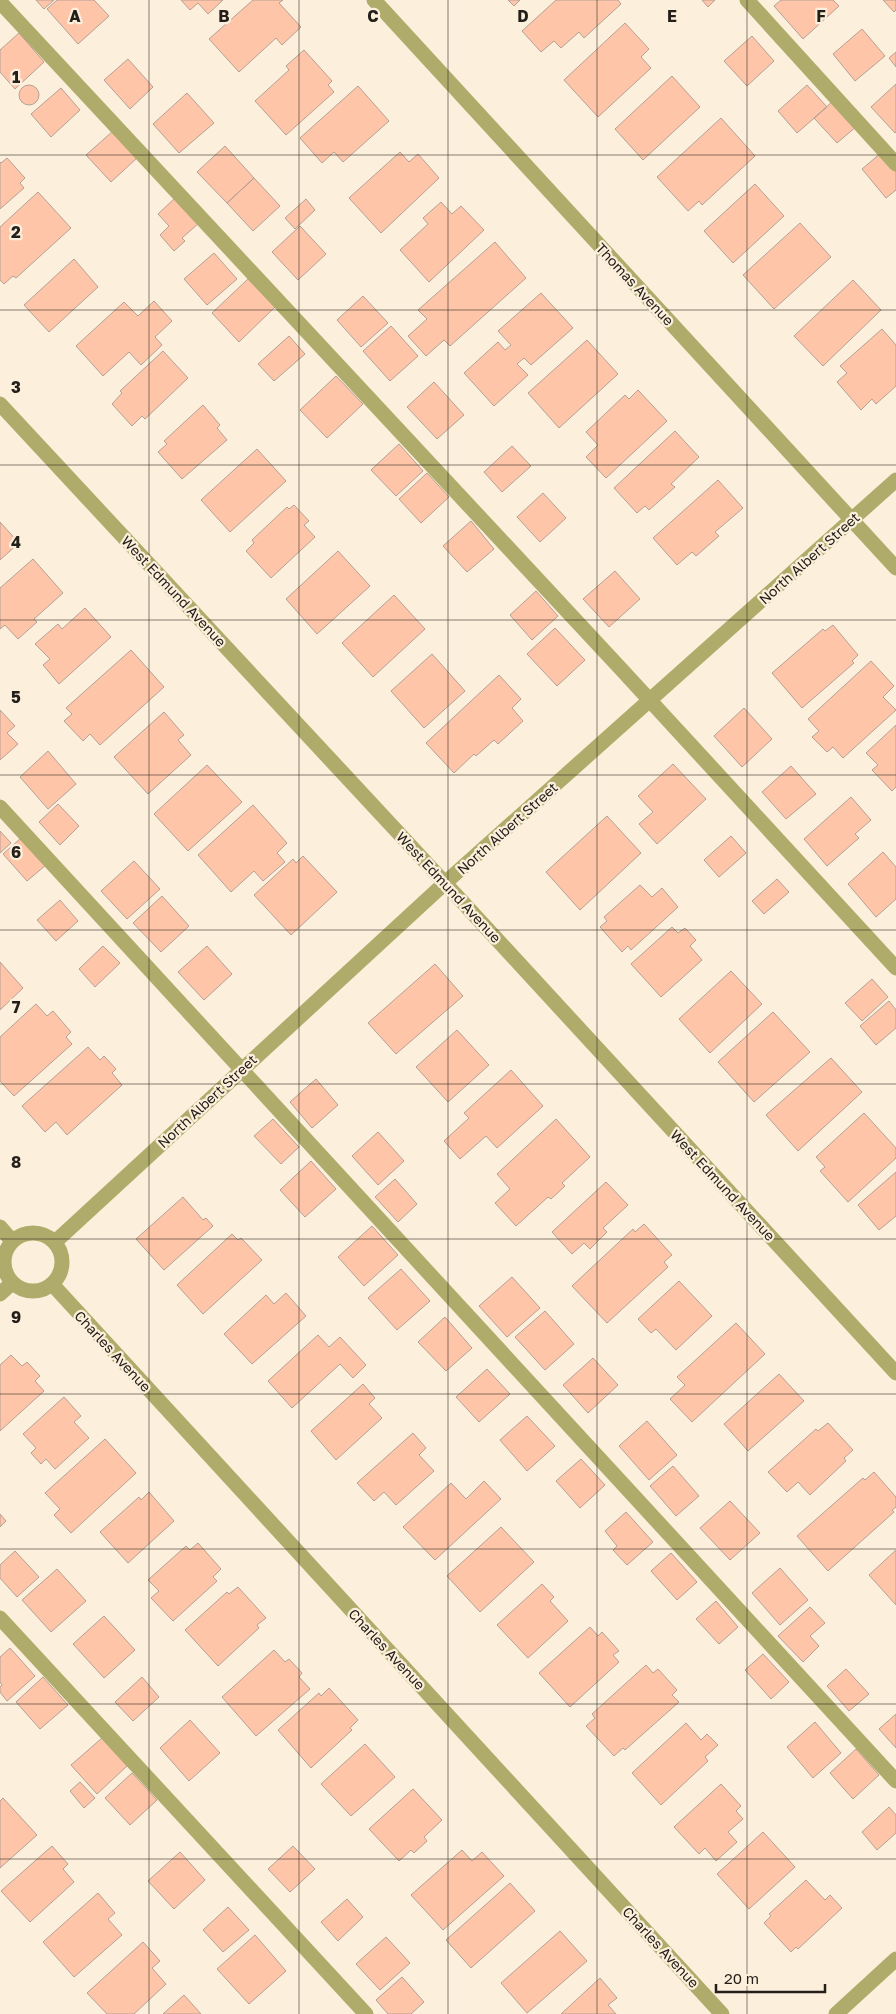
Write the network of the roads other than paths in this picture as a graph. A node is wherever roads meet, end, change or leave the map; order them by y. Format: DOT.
graph roads {
  1 [pos="374,0"];
  2 [pos="747,0"];
  3 [pos="0,2"];
  4 [pos="896,164"];
  5 [pos="0,404"];
  6 [pos="896,480"];
  7 [pos="851,520"];
  8 [pos="896,568"];
  9 [pos="650,700"];
  10 [pos="0,807"];
  11 [pos="445,883"];
  12 [pos="896,968"];
  13 [pos="241,1070"];
  14 [pos="0,1227"];
  15 [pos="12,1241"];
  16 [pos="55,1242"];
  17 [pos="12,1283"];
  18 [pos="52,1284"];
  19 [pos="0,1294"];
  20 [pos="896,1373"];
  21 [pos="0,1618"];
  22 [pos="896,1781"];
  23 [pos="896,1959"];
  24 [pos="366,2014"];
  25 [pos="722,2014"];
  26 [pos="836,2014"];
  1 -- 7 [label="street, Thomas Avenue"];
  2 -- 4 [label="street"];
  3 -- 9 [label="street"];
  5 -- 11 [label="street, West Edmund Avenue"];
  6 -- 7 [label="street, North Albert Street"];
  7 -- 8 [label="street, Thomas Avenue"];
  7 -- 9 [label="street, North Albert Street"];
  9 -- 11 [label="street, North Albert Street"];
  9 -- 12 [label="street"];
  10 -- 13 [label="street"];
  11 -- 13 [label="street, North Albert Street"];
  11 -- 20 [label="street, West Edmund Avenue"];
  13 -- 16 [label="street, North Albert Street"];
  13 -- 22 [label="street"];
  14 -- 15 [label="street"];
  15 -- 16 [label="street"];
  15 -- 17 [label="street"];
  16 -- 18 [label="street"];
  17 -- 18 [label="street"];
  17 -- 19 [label="street"];
  18 -- 25 [label="street, Charles Avenue"];
  21 -- 24 [label="street"];
  23 -- 26 [label="street"];
}
